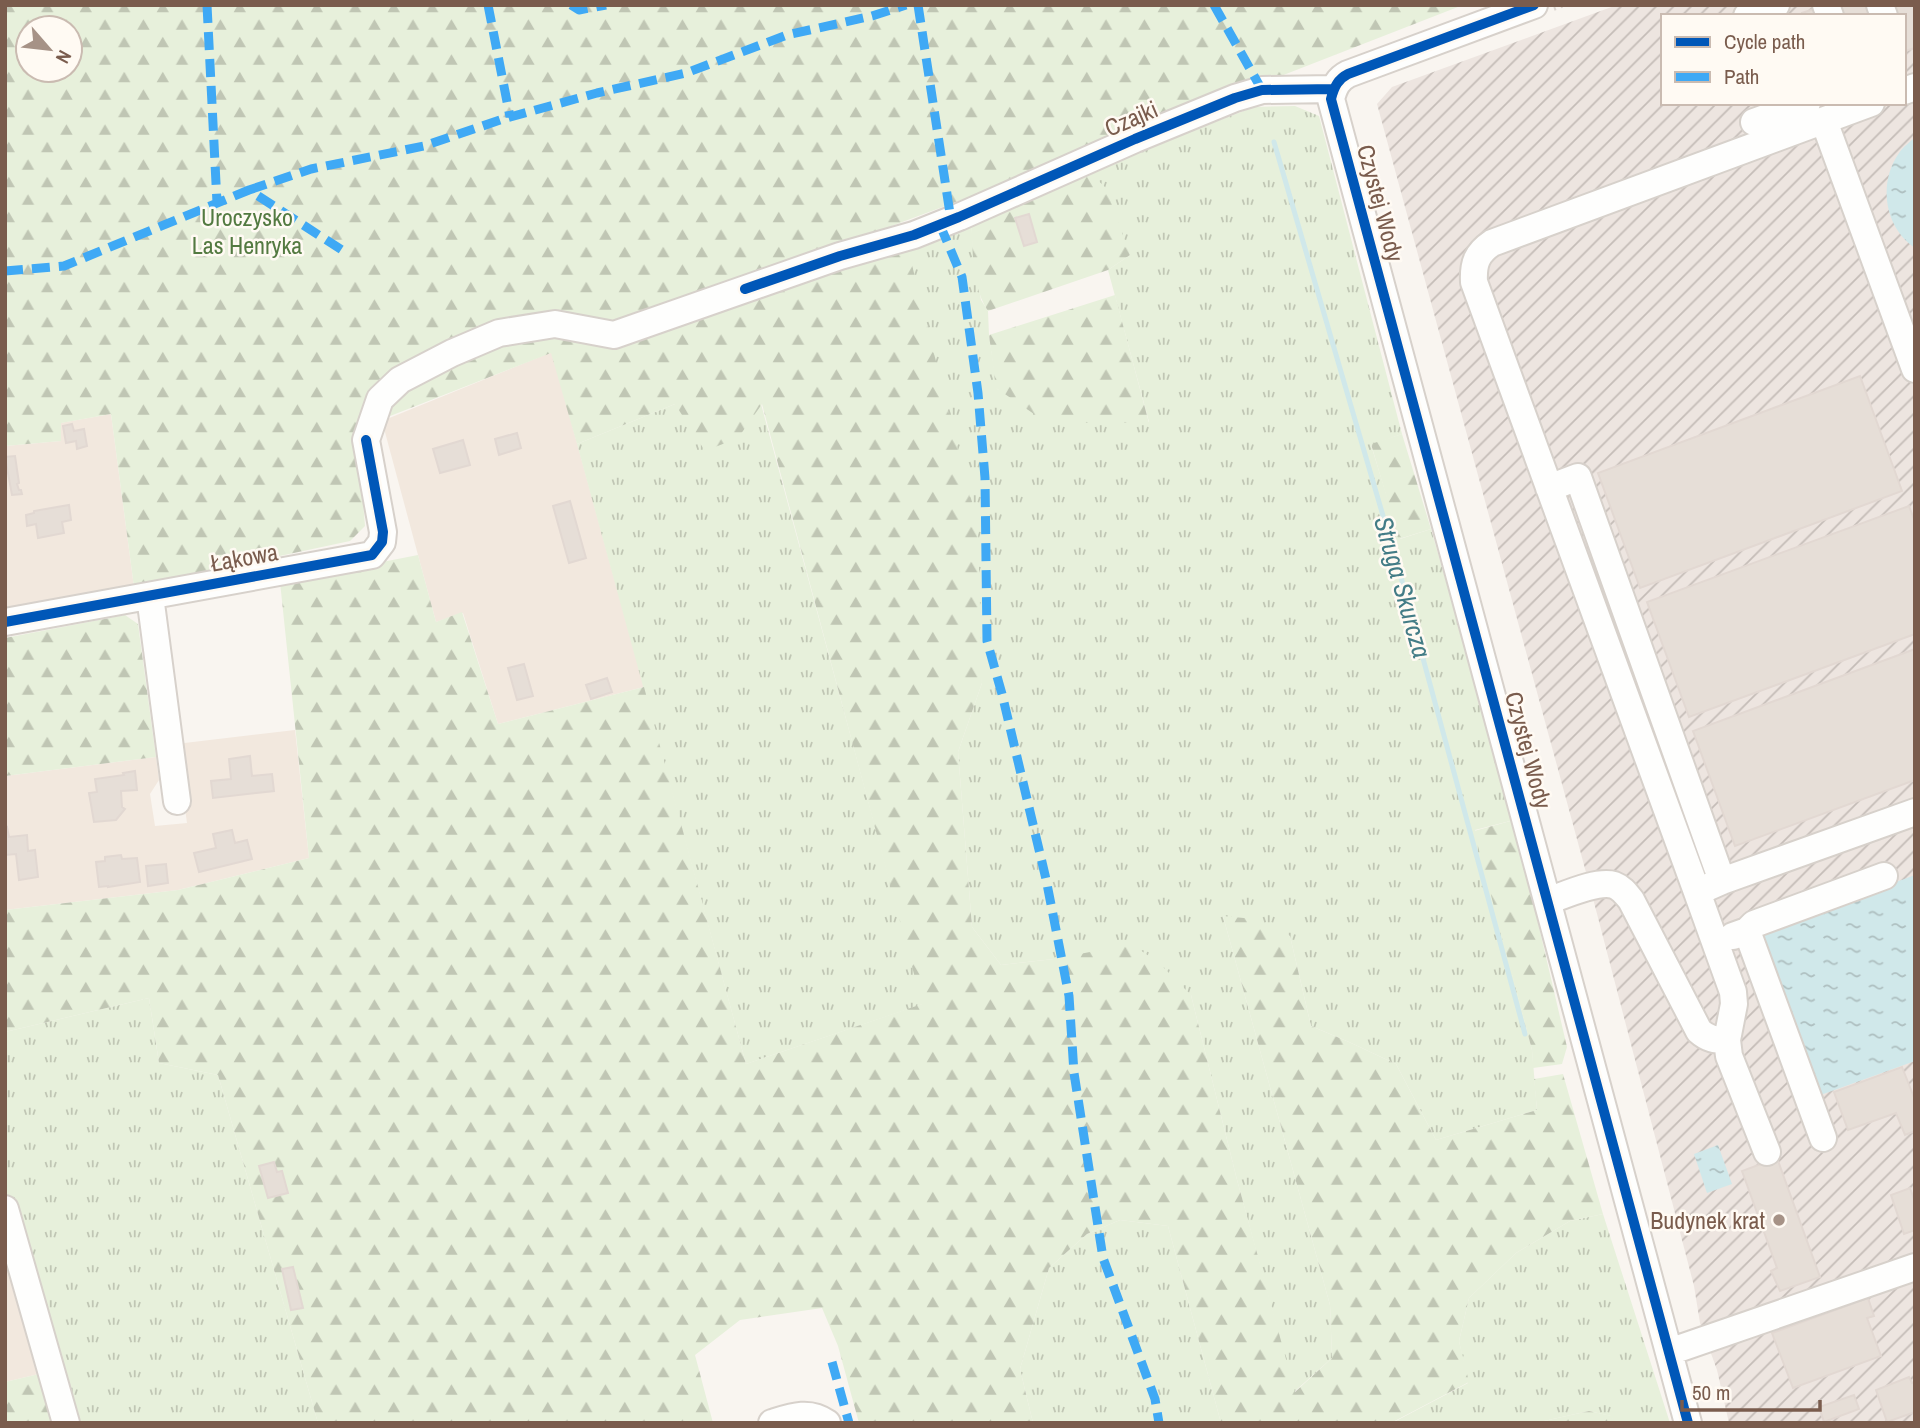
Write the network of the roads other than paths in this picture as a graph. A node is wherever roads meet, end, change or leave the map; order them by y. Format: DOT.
graph roads {
  1 [pos="1776,5"];
  2 [pos="1543,8"];
  3 [pos="1752,14"];
  4 [pos="1334,89"];
  5 [pos="1859,105"];
  6 [pos="1815,112"];
  7 [pos="1756,124"];
  8 [pos="1915,369"];
  9 [pos="366,440"];
  10 [pos="1549,488"];
  11 [pos="150,596"];
  12 [pos="1623,605"];
  13 [pos="1596,616"];
  14 [pos="5,622"];
  15 [pos="1668,733"];
  16 [pos="1643,744"];
  17 [pos="177,801"];
  18 [pos="1915,812"];
  19 [pos="1884,876"];
  20 [pos="1722,881"];
  21 [pos="1697,892"];
  22 [pos="1548,901"];
  23 [pos="1747,931"];
  24 [pos="1715,943"];
  25 [pos="1727,1040"];
  26 [pos="1823,1138"];
  27 [pos="1767,1152"];
  28 [pos="5,1209"];
  29 [pos="1915,1266"];
  30 [pos="1669,1352"];
  31 [pos="66,1423"];
  32 [pos="772,1423"];
  33 [pos="827,1423"];
  34 [pos="1688,1423"];
  1 -- 3 [label="street"];
  2 -- 4 [label="street"];
  4 -- 9 [label="street, Czajki"];
  4 -- 22 [label="street, Czystej Wody"];
  5 -- 6 [label="street"];
  6 -- 7 [label="street"];
  6 -- 8 [label="street"];
  7 -- 10 [label="street"];
  9 -- 11 [label="street, Łąkowa"];
  10 -- 12 [label="street"];
  10 -- 13 [label="street"];
  11 -- 14 [label="street, Łąkowa"];
  11 -- 17 [label="street"];
  12 -- 13 [label="street"];
  12 -- 15 [label="street"];
  13 -- 16 [label="street"];
  15 -- 16 [label="street"];
  15 -- 20 [label="street"];
  16 -- 21 [label="street"];
  18 -- 20 [label="street"];
  19 -- 23 [label="street"];
  20 -- 21 [label="street"];
  21 -- 24 [label="street"];
  22 -- 25 [label="street"];
  22 -- 30 [label="street, Czystej Wody"];
  23 -- 24 [label="street"];
  23 -- 26 [label="street"];
  24 -- 25 [label="street"];
  25 -- 27 [label="street"];
  28 -- 31 [label="street"];
  29 -- 30 [label="street"];
  30 -- 34 [label="street, Czystej Wody"];
  32 -- 33 [label="street"];
}
